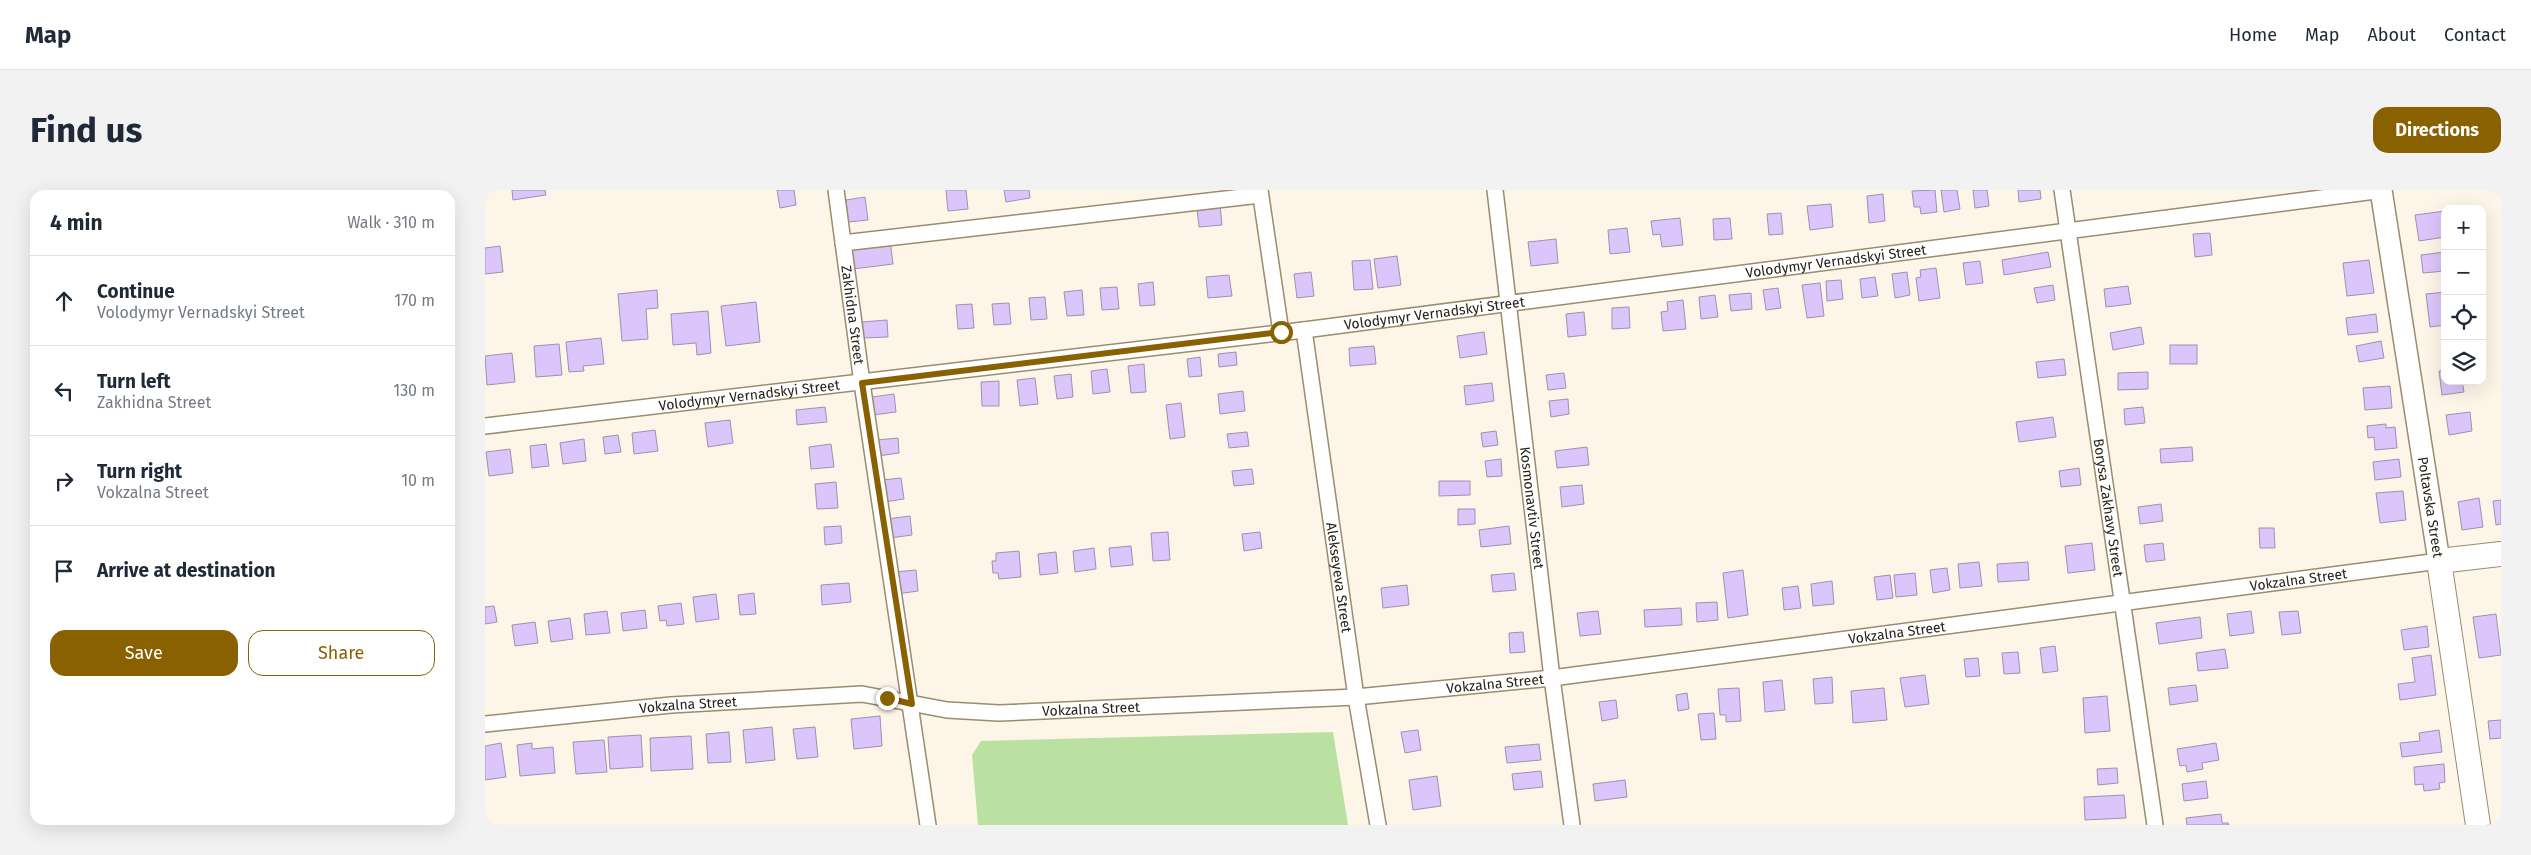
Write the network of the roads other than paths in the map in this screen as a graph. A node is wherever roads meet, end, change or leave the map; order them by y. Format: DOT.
graph roads {
  1 [pos="836,190"];
  2 [pos="1495,190"];
  3 [pos="2061,190"];
  4 [pos="2381,190"];
  5 [pos="1260,193"];
  6 [pos="2067,230"];
  7 [pos="843,243"];
  8 [pos="1508,302"];
  9 [pos="1304,330"];
  10 [pos="1281,332"];
  11 [pos="862,383"];
  12 [pos="485,426"];
  13 [pos="2501,554"];
  14 [pos="2439,561"];
  15 [pos="2123,604"];
  16 [pos="1552,678"];
  17 [pos="1356,697"];
  18 [pos="912,704"];
  19 [pos="485,724"];
  20 [pos="928,825"];
  21 [pos="1378,825"];
  22 [pos="1572,825"];
  23 [pos="2155,825"];
  24 [pos="2478,825"];
  1 -- 7 [label="street, Zakhidna Street"];
  2 -- 8 [label="street, Kosmonavtiv Street"];
  3 -- 6 [label="street, Borysa Zakhavy Street"];
  4 -- 6 [label="street, Volodymyr Vernadskyi Street"];
  4 -- 14 [label="main road, Poltavska Street"];
  5 -- 7 [label="street"];
  5 -- 10 [label="street"];
  6 -- 8 [label="street, Volodymyr Vernadskyi Street"];
  6 -- 15 [label="street, Borysa Zakhavy Street"];
  7 -- 11 [label="street, Zakhidna Street"];
  8 -- 9 [label="street, Volodymyr Vernadskyi Street"];
  8 -- 16 [label="street, Kosmonavtiv Street"];
  9 -- 10 [label="street, Volodymyr Vernadskyi Street"];
  9 -- 17 [label="street, Alekseyeva Street"];
  10 -- 11 [label="street, Volodymyr Vernadskyi Street"];
  11 -- 12 [label="street, Volodymyr Vernadskyi Street"];
  11 -- 18 [label="street, Zakhidna Street"];
  13 -- 14 [label="main road, Vokzalna Street"];
  14 -- 15 [label="street, Vokzalna Street"];
  14 -- 24 [label="main road, Poltavska Street"];
  15 -- 16 [label="street, Vokzalna Street"];
  15 -- 23 [label="street, Borysa Zakhavy Street"];
  16 -- 17 [label="street, Vokzalna Street"];
  16 -- 22 [label="street, Kosmonavtiv Street"];
  17 -- 18 [label="street, Vokzalna Street"];
  17 -- 21 [label="street, Alekseyeva Street"];
  18 -- 19 [label="street, Vokzalna Street"];
  18 -- 20 [label="street, Zakhidna Street"];
}
